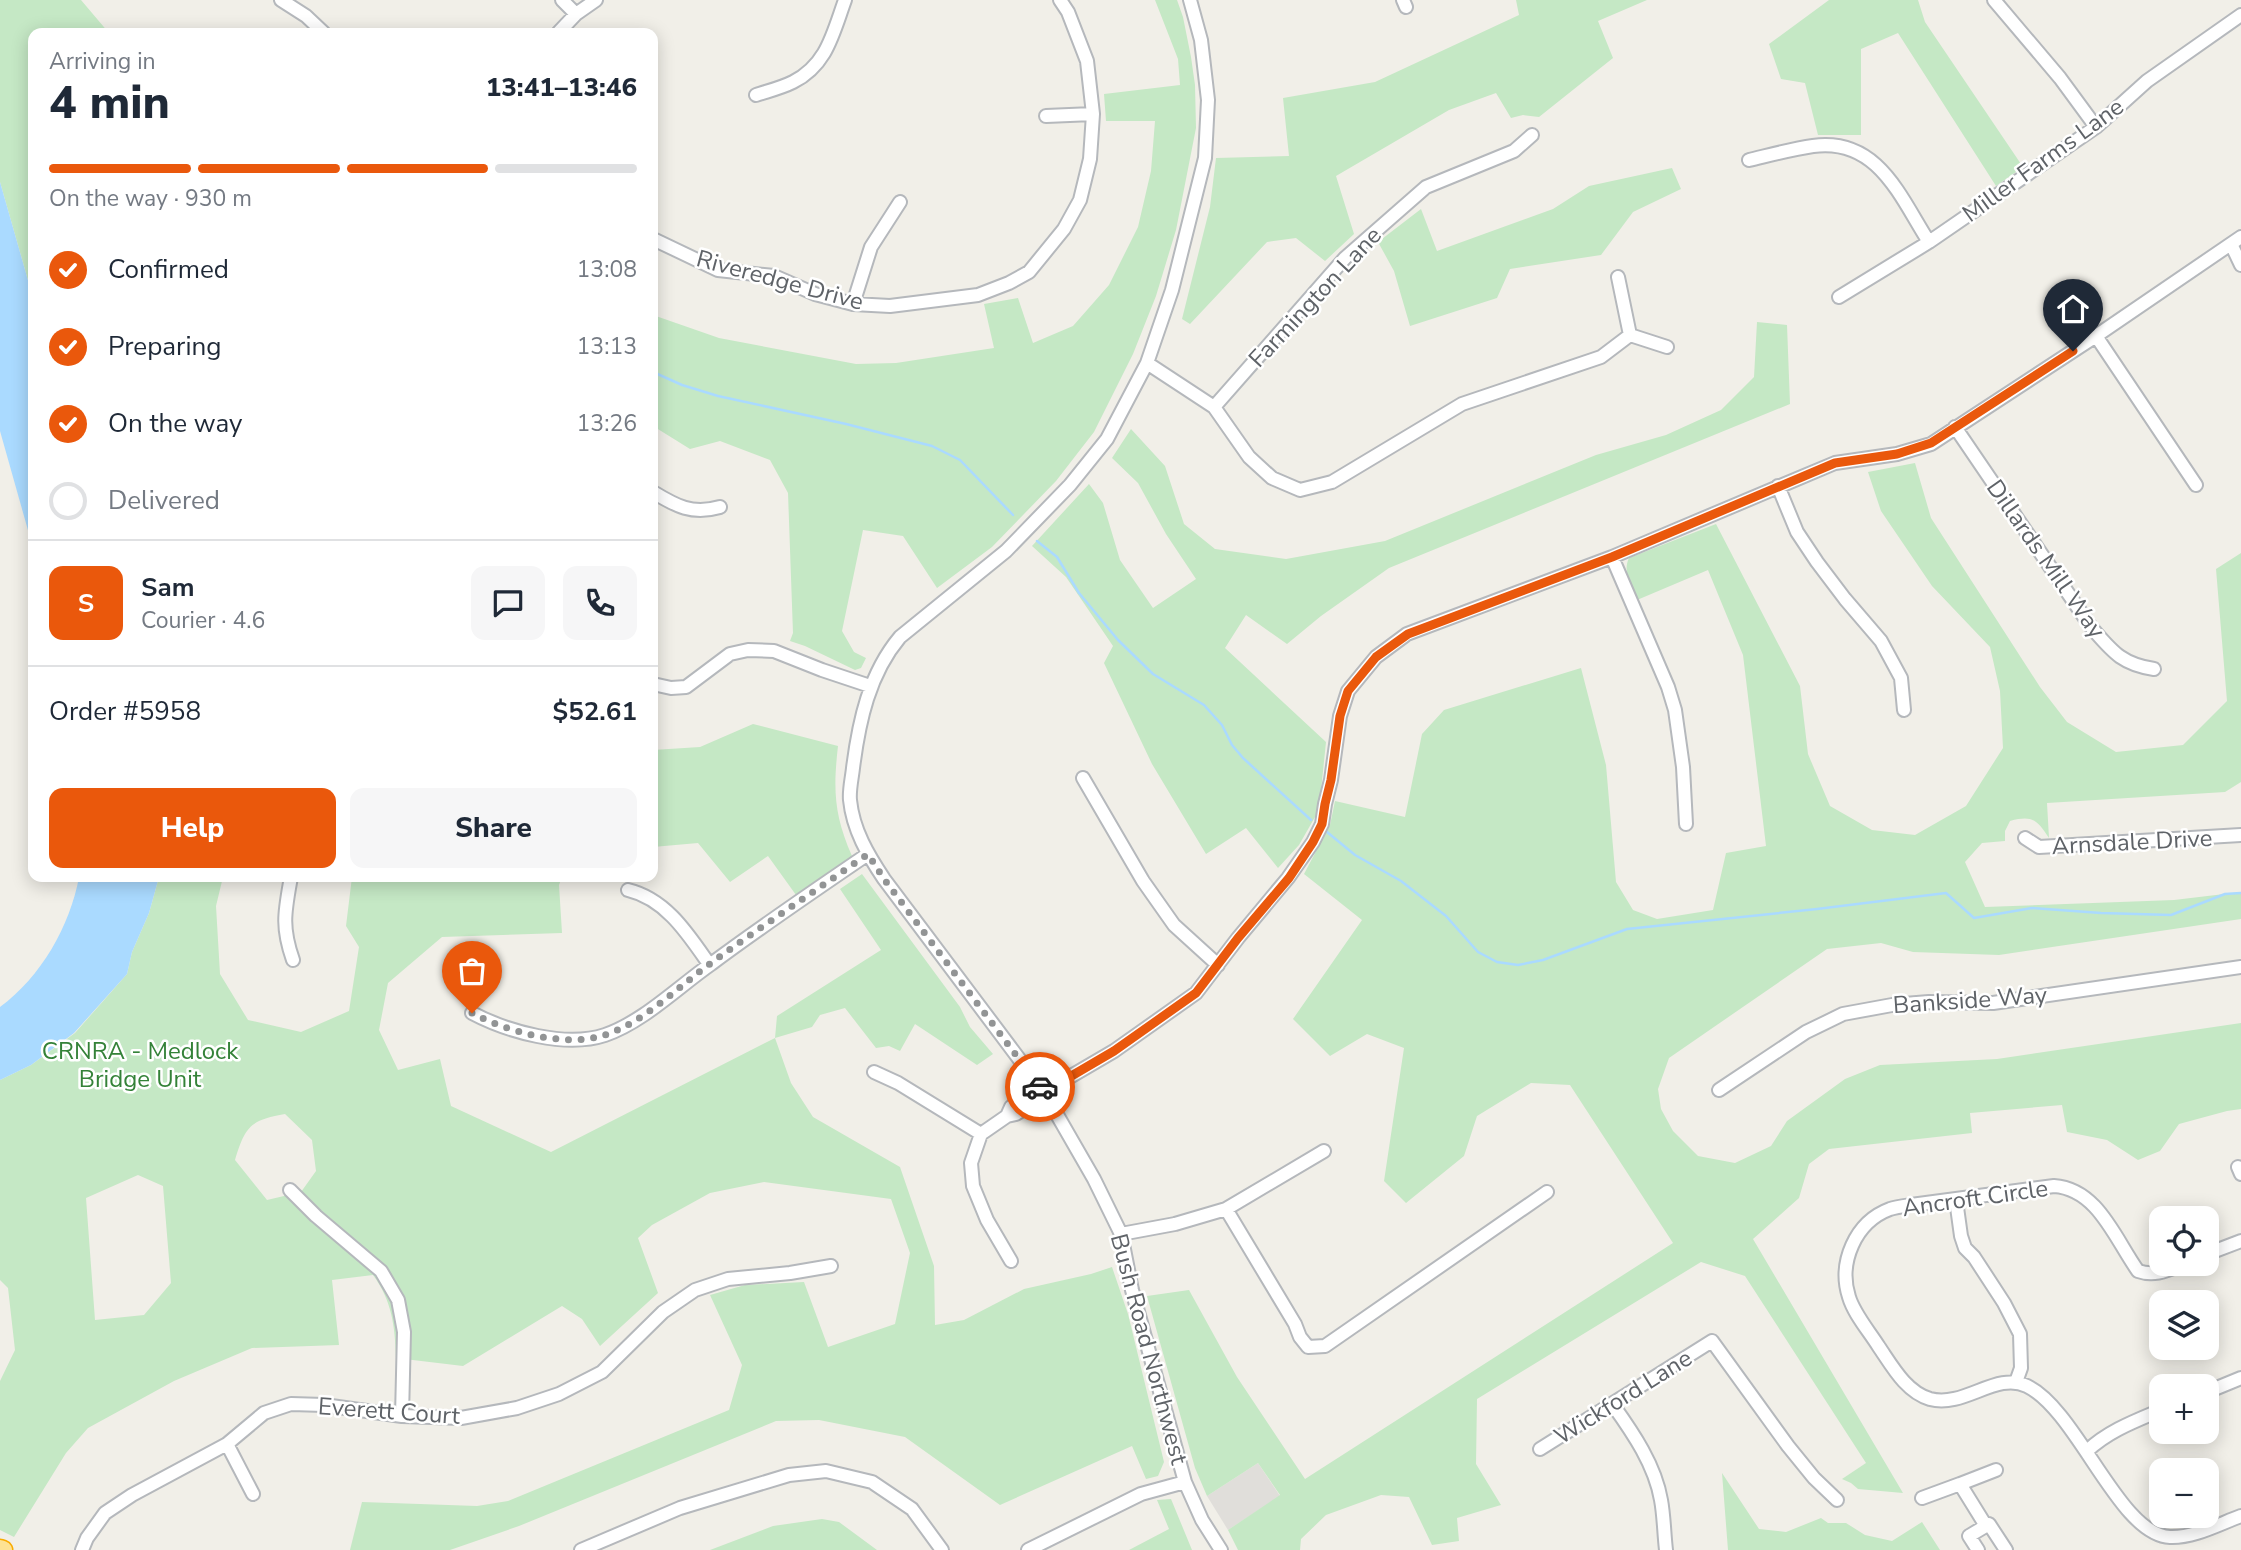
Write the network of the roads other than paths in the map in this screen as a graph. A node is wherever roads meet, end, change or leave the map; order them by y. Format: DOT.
graph roads {
  1 [pos="281,0"];
  2 [pos="562,0"];
  3 [pos="596,0"];
  4 [pos="845,0"];
  5 [pos="1060,0"];
  6 [pos="1190,0"];
  7 [pos="1994,0"];
  8 [pos="576,14"];
  9 [pos="2241,15"];
  10 [pos="319,28"];
  11 [pos="563,28"];
  12 [pos="756,95"];
  13 [pos="1093,114"];
  14 [pos="1046,116"];
  15 [pos="2096,127"];
  16 [pos="1532,135"];
  17 [pos="1749,160"];
  18 [pos="900,202"];
  19 [pos="2236,240"];
  20 [pos="658,241"];
  21 [pos="1929,242"];
  22 [pos="2241,265"];
  23 [pos="1618,278"];
  24 [pos="1839,297"];
  25 [pos="853,304"];
  26 [pos="1630,335"];
  27 [pos="2096,336"];
  28 [pos="1667,347"];
  29 [pos="1147,363"];
  30 [pos="1214,407"];
  31 [pos="1955,427"];
  32 [pos="2196,485"];
  33 [pos="1778,486"];
  34 [pos="658,494"];
  35 [pos="720,507"];
  36 [pos="1612,557"];
  37 [pos="2154,669"];
  38 [pos="658,685"];
  39 [pos="870,686"];
  40 [pos="1904,710"];
  41 [pos="1083,778"];
  42 [pos="1686,824"];
  43 [pos="2241,835"];
  44 [pos="2025,838"];
  45 [pos="868,854"];
  46 [pos="290,882"];
  47 [pos="628,890"];
  48 [pos="293,960"];
  49 [pos="709,964"];
  50 [pos="1218,965"];
  51 [pos="2241,967"];
  52 [pos="472,1013"];
  53 [pos="874,1072"];
  54 [pos="1030,1076"];
  55 [pos="1719,1090"];
  56 [pos="1044,1092"];
  57 [pos="1052,1107"];
  58 [pos="1007,1116"];
  59 [pos="981,1134"];
  60 [pos="1324,1151"];
  61 [pos="290,1190"];
  62 [pos="1547,1192"];
  63 [pos="1956,1200"];
  64 [pos="1226,1209"];
  65 [pos="1121,1234"];
  66 [pos="2241,1241"];
  67 [pos="2219,1249"];
  68 [pos="1011,1261"];
  69 [pos="831,1266"];
  70 [pos="2149,1274"];
  71 [pos="2241,1378"];
  72 [pos="2017,1382"];
  73 [pos="2219,1387"];
  74 [pos="1613,1405"];
  75 [pos="2149,1415"];
  76 [pos="402,1416"];
  77 [pos="227,1444"];
  78 [pos="1540,1449"];
  79 [pos="2087,1451"];
  80 [pos="1996,1470"];
  81 [pos="1185,1482"];
  82 [pos="1960,1484"];
  83 [pos="253,1494"];
  84 [pos="1922,1498"];
  85 [pos="1837,1500"];
  86 [pos="2241,1516"];
  87 [pos="1986,1526"];
  88 [pos="2003,1549"];
  89 [pos="82,1550"];
  90 [pos="581,1550"];
  91 [pos="942,1550"];
  92 [pos="1028,1550"];
  93 [pos="1221,1550"];
  94 [pos="1666,1550"];
  95 [pos="1978,1550"];
  1 -- 10 [label="street"];
  2 -- 8 [label="street"];
  3 -- 8 [label="street"];
  4 -- 12 [label="street"];
  5 -- 13 [label="street, Riveredge Drive"];
  6 -- 29 [label="street"];
  7 -- 15 [label="street"];
  8 -- 11 [label="street"];
  9 -- 15 [label="street, Miller Farms Lane"];
  13 -- 14 [label="street"];
  13 -- 25 [label="street, Riveredge Drive"];
  15 -- 21 [label="street, Miller Farms Lane"];
  16 -- 30 [label="street, Farmington Lane"];
  17 -- 21 [label="street"];
  18 -- 25 [label="street"];
  19 -- 22 [label="street"];
  19 -- 27 [label="street"];
  20 -- 25 [label="street, Riveredge Drive"];
  21 -- 24 [label="street, Miller Farms Lane"];
  23 -- 26 [label="street"];
  26 -- 28 [label="street"];
  26 -- 30 [label="street"];
  27 -- 31 [label="street"];
  27 -- 32 [label="street"];
  29 -- 30 [label="street"];
  29 -- 39 [label="street"];
  31 -- 33 [label="street"];
  31 -- 37 [label="street, Dillards Mill Way"];
  33 -- 36 [label="street"];
  33 -- 40 [label="street"];
  34 -- 35 [label="street"];
  36 -- 42 [label="street"];
  36 -- 50 [label="street"];
  38 -- 39 [label="street"];
  39 -- 45 [label="street, Bush Road Northwest"];
  41 -- 50 [label="street"];
  43 -- 44 [label="street, Arnsdale Drive"];
  45 -- 49 [label="street"];
  45 -- 54 [label="street, Bush Road Northwest"];
  46 -- 48 [label="street"];
  47 -- 49 [label="street"];
  49 -- 52 [label="street"];
  50 -- 56 [label="street"];
  51 -- 55 [label="street, Bankside Way"];
  53 -- 59 [label="street"];
  54 -- 56 [label="street, Bush Road Northwest"];
  54 -- 58 [label="street"];
  56 -- 57 [label="street, Bush Road Northwest"];
  57 -- 58 [label="street"];
  57 -- 65 [label="street, Bush Road Northwest"];
  58 -- 59 [label="street"];
  59 -- 68 [label="street"];
  60 -- 64 [label="street"];
  61 -- 76 [label="street"];
  62 -- 64 [label="street"];
  63 -- 70 [label="street, Ancroft Circle"];
  63 -- 72 [label="street"];
  63 -- 72 [label="street, Ancroft Circle"];
  64 -- 65 [label="street"];
  65 -- 81 [label="street, Bush Road Northwest"];
  66 -- 67 [label="street"];
  69 -- 76 [label="street, Everett Court"];
  71 -- 73 [label="street"];
  72 -- 79 [label="street"];
  74 -- 78 [label="street, Wickford Lane"];
  74 -- 85 [label="street, Wickford Lane"];
  74 -- 94 [label="street"];
  75 -- 79 [label="street"];
  76 -- 77 [label="street, Everett Court"];
  77 -- 83 [label="street"];
  77 -- 89 [label="street, Everett Court"];
  79 -- 86 [label="street"];
  80 -- 82 [label="street"];
  81 -- 92 [label="street"];
  81 -- 93 [label="street, Bush Road Northwest"];
  82 -- 84 [label="street"];
  82 -- 87 [label="street"];
  87 -- 88 [label="street"];
  87 -- 95 [label="street"];
  90 -- 91 [label="street"];
}
